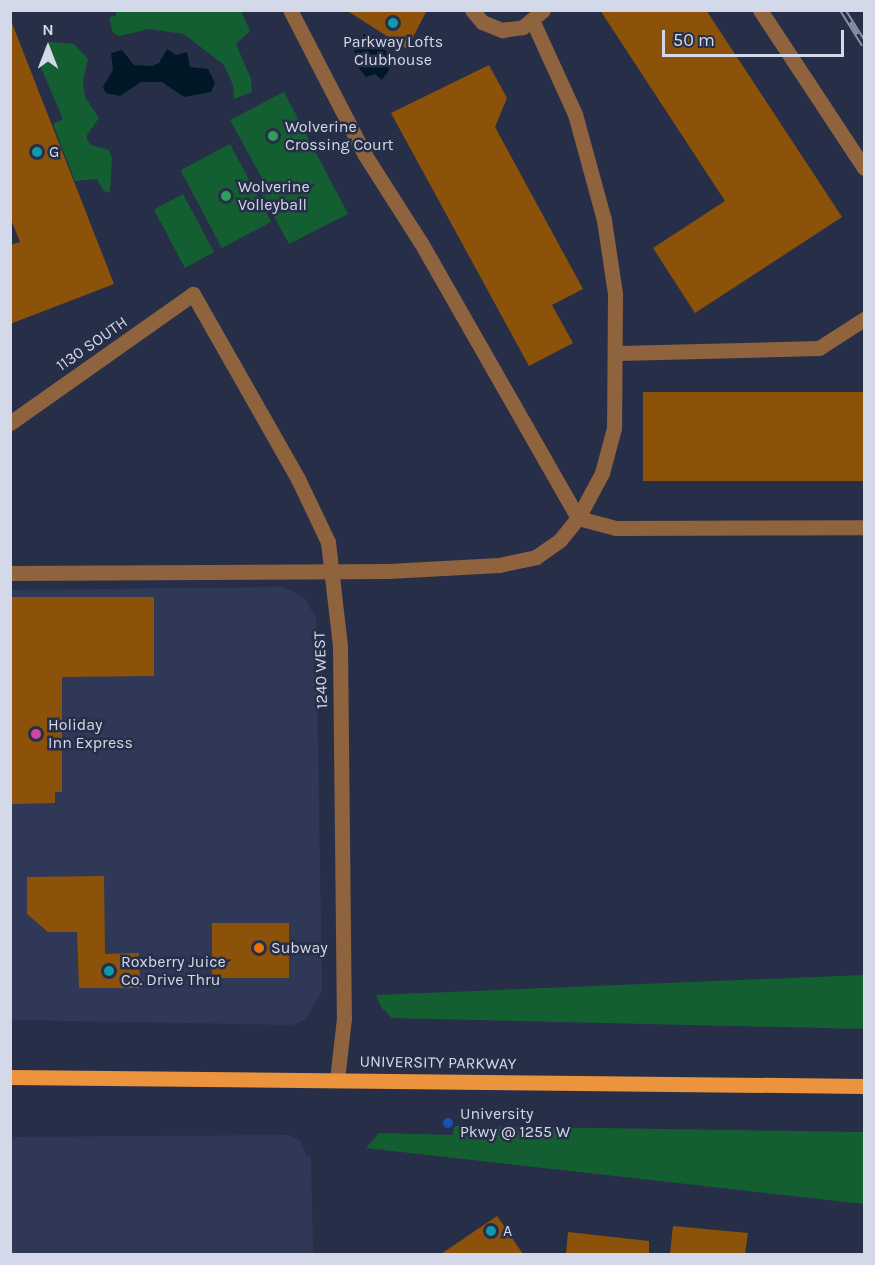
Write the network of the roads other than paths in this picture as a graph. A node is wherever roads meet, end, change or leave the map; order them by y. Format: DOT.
graph roads {
  1 [pos="290,10"];
  2 [pos="472,10"];
  3 [pos="760,10"];
  4 [pos="538,16"];
  5 [pos="864,168"];
  6 [pos="194,294"];
  7 [pos="864,319"];
  8 [pos="618,353"];
  9 [pos="10,423"];
  10 [pos="578,518"];
  11 [pos="864,527"];
  12 [pos="332,572"];
  13 [pos="10,573"];
  14 [pos="10,1077"];
  15 [pos="338,1080"];
  16 [pos="864,1086"];
  1 -- 10 [label="street"];
  2 -- 4 [label="street"];
  3 -- 5 [label="street"];
  4 -- 8 [label="street"];
  6 -- 9 [label="street, 1130 SOUTH"];
  6 -- 12 [label="street, 1240 WEST"];
  7 -- 8 [label="street"];
  8 -- 10 [label="street"];
  10 -- 11 [label="street"];
  10 -- 12 [label="street"];
  12 -- 13 [label="street"];
  12 -- 15 [label="street, 1240 WEST"];
  14 -- 15 [label="main road, UNIVERSITY PARKWAY"];
  15 -- 16 [label="main road, UNIVERSITY PARKWAY"];
}
